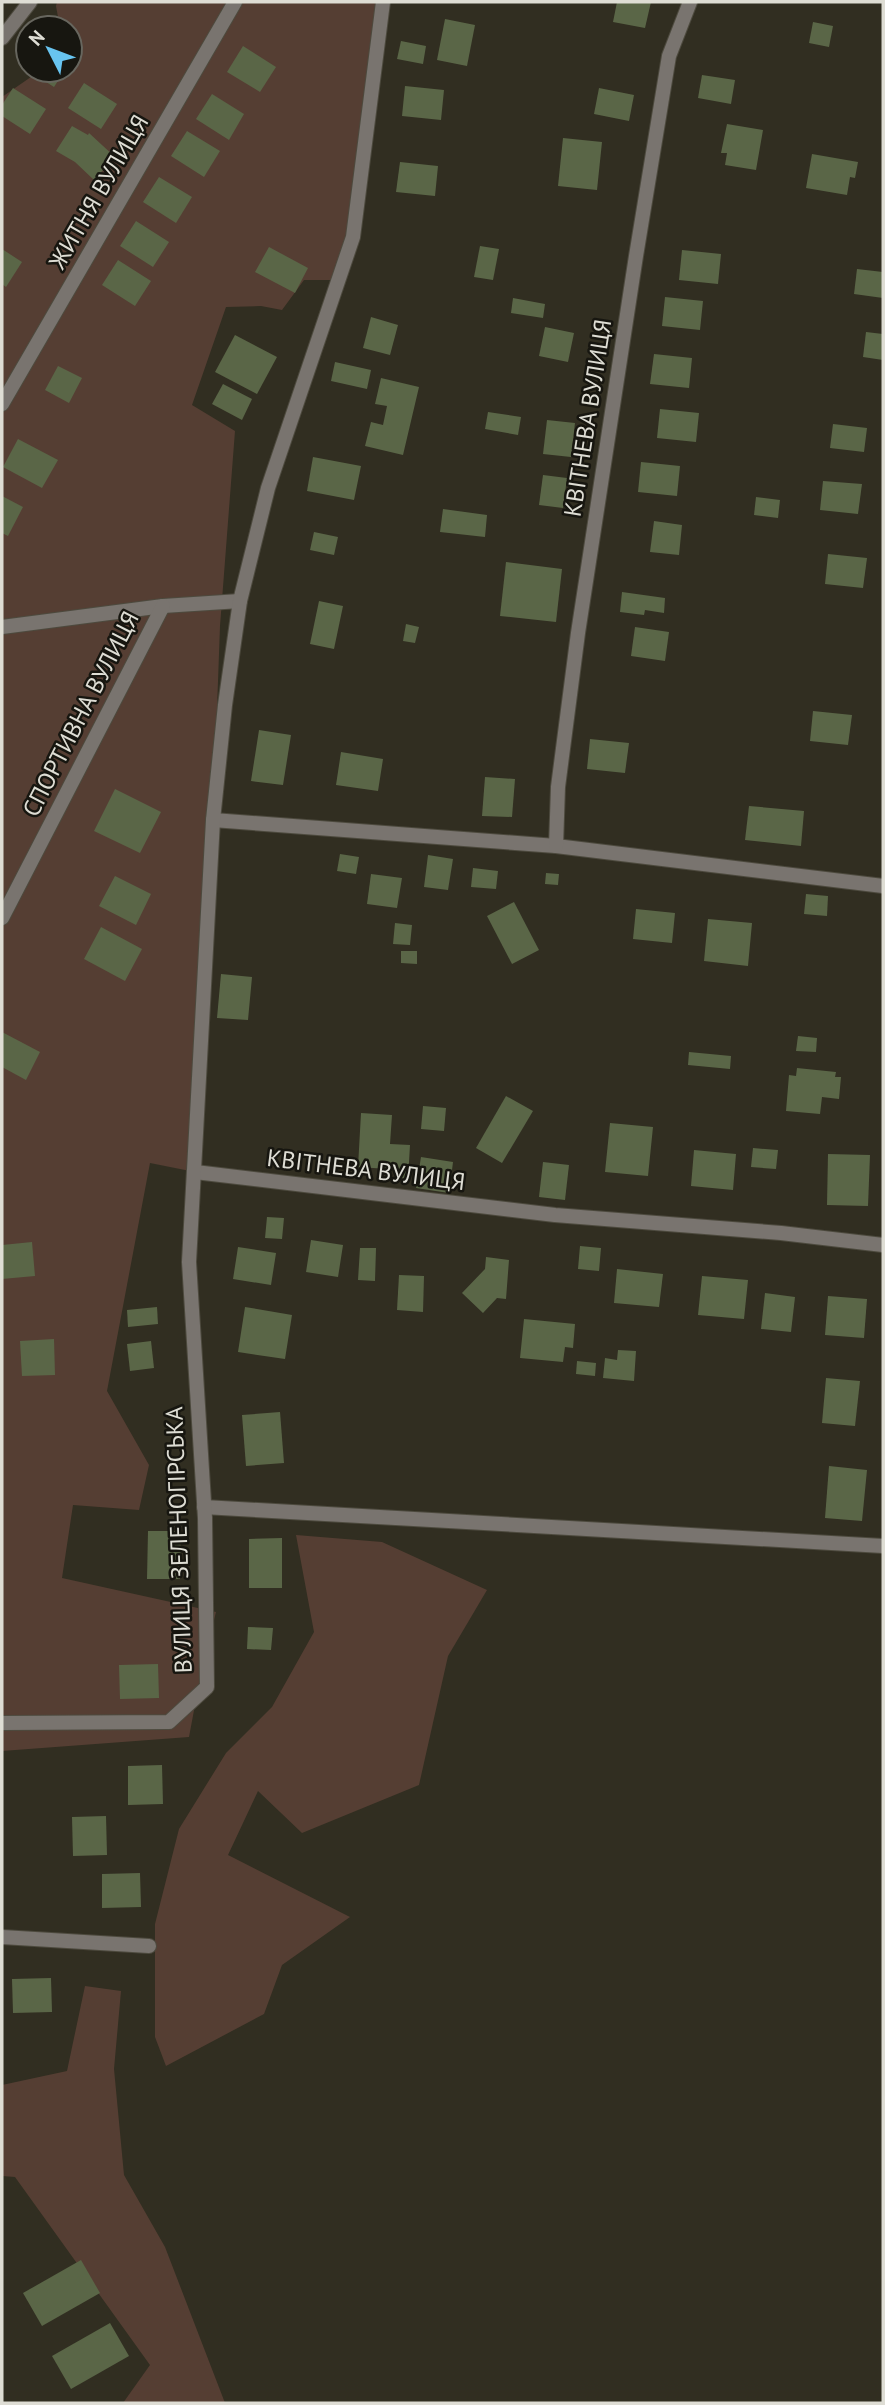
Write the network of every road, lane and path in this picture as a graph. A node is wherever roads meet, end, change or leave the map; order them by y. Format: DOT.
graph roads {
  1 [pos="30,2"];
  2 [pos="235,2"];
  3 [pos="383,2"];
  4 [pos="690,2"];
  5 [pos="2,38"];
  6 [pos="2,404"];
  7 [pos="240,601"];
  8 [pos="163,606"];
  9 [pos="2,627"];
  10 [pos="213,820"];
  11 [pos="556,846"];
  12 [pos="883,886"];
  13 [pos="2,918"];
  14 [pos="195,1172"];
  15 [pos="883,1245"];
  16 [pos="204,1507"];
  17 [pos="883,1546"];
  18 [pos="2,1723"];
  19 [pos="2,1937"];
  20 [pos="149,1946"];
  1 -- 5 [label="street"];
  2 -- 6 [label="street, ЖИТНЯ ВУЛИЦЯ"];
  3 -- 7 [label="street"];
  4 -- 11 [label="street, КВІТНЕВА ВУЛИЦЯ"];
  7 -- 8 [label="street"];
  7 -- 10 [label="street"];
  8 -- 9 [label="street"];
  8 -- 13 [label="street, СПОРТИВНА ВУЛИЦЯ"];
  10 -- 11 [label="street"];
  10 -- 14 [label="street"];
  11 -- 12 [label="street"];
  14 -- 15 [label="street, КВІТНЕВА ВУЛИЦЯ"];
  14 -- 16 [label="street, ВУЛИЦЯ ЗЕЛЕНОГІРСЬКА"];
  16 -- 17 [label="street"];
  16 -- 18 [label="street, ВУЛИЦЯ ЗЕЛЕНОГІРСЬКА"];
  19 -- 20 [label="street"];
}
